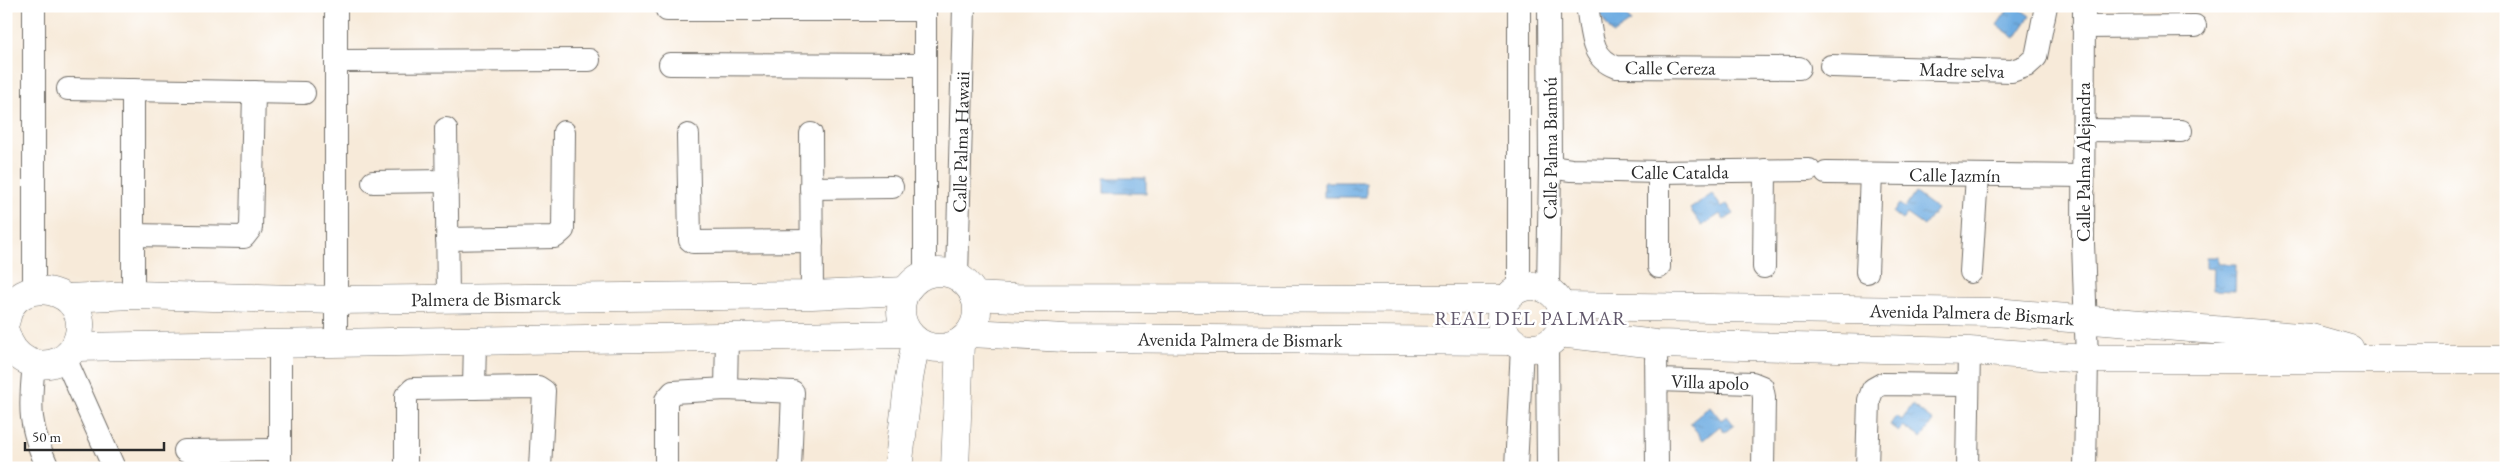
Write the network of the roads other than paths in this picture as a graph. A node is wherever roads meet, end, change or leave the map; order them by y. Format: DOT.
graph roads {
  1 [pos="34,6"];
  2 [pos="336,6"];
  3 [pos="964,6"];
  4 [pos="1519,6"];
  5 [pos="1550,6"];
  6 [pos="1586,6"];
  7 [pos="2046,6"];
  8 [pos="925,8"];
  9 [pos="667,10"];
  10 [pos="2083,17"];
  11 [pos="2195,26"];
  12 [pos="336,60"];
  13 [pos="588,60"];
  14 [pos="670,64"];
  15 [pos="924,65"];
  16 [pos="1831,66"];
  17 [pos="1799,68"];
  18 [pos="68,88"];
  19 [pos="133,90"];
  20 [pos="254,92"];
  21 [pos="304,93"];
  22 [pos="446,129"];
  23 [pos="2084,130"];
  24 [pos="2181,131"];
  25 [pos="564,132"];
  26 [pos="811,134"];
  27 [pos="688,135"];
  28 [pos="1550,167"];
  29 [pos="1765,170"];
  30 [pos="1817,171"];
  31 [pos="1659,172"];
  32 [pos="1871,174"];
  33 [pos="1976,175"];
  34 [pos="2083,176"];
  35 [pos="447,181"];
  36 [pos="373,182"];
  37 [pos="892,187"];
  38 [pos="811,188"];
  39 [pos="133,235"];
  40 [pos="447,239"];
  41 [pos="812,241"];
  42 [pos="1659,267"];
  43 [pos="1764,268"];
  44 [pos="1867,272"];
  45 [pos="1970,272"];
  46 [pos="916,283"];
  47 [pos="965,286"];
  48 [pos="34,290"];
  49 [pos="1512,294"];
  50 [pos="133,295"];
  51 [pos="812,295"];
  52 [pos="67,298"];
  53 [pos="448,298"];
  54 [pos="336,300"];
  55 [pos="2085,319"];
  56 [pos="6,320"];
  57 [pos="1541,327"];
  58 [pos="727,337"];
  59 [pos="912,337"];
  60 [pos="965,337"];
  61 [pos="475,341"];
  62 [pos="336,343"];
  63 [pos="280,344"];
  64 [pos="1656,344"];
  65 [pos="1969,352"];
  66 [pos="70,353"];
  67 [pos="2378,358"];
  68 [pos="2087,359"];
  69 [pos="2506,359"];
  70 [pos="34,364"];
  71 [pos="1658,380"];
  72 [pos="1968,385"];
  73 [pos="474,388"];
  74 [pos="726,389"];
  75 [pos="184,451"];
  76 [pos="280,459"];
  77 [pos="48,468"];
  78 [pos="114,468"];
  79 [pos="406,468"];
  80 [pos="540,468"];
  81 [pos="666,468"];
  82 [pos="790,468"];
  83 [pos="898,468"];
  84 [pos="955,468"];
  85 [pos="1516,468"];
  86 [pos="1548,468"];
  87 [pos="1657,468"];
  88 [pos="1763,468"];
  89 [pos="1867,468"];
  90 [pos="1967,468"];
  91 [pos="2085,468"];
  1 -- 48 [label="street"];
  2 -- 12 [label="street"];
  3 -- 47 [label="street, Calle Palma Hawaii"];
  4 -- 49 [label="street, Calle Palma Bambú"];
  5 -- 28 [label="street, Calle Palma Bambú"];
  6 -- 17 [label="street, Calle Cereza"];
  7 -- 16 [label="street, Madre selva"];
  8 -- 9 [label="street"];
  8 -- 15 [label="street, Calle Palma Hawaii"];
  10 -- 11 [label="street"];
  10 -- 23 [label="street, Calle Palma Alejandra"];
  12 -- 13 [label="street"];
  12 -- 54 [label="street"];
  14 -- 15 [label="street"];
  15 -- 46 [label="street, Calle Palma Hawaii"];
  18 -- 19 [label="street"];
  19 -- 20 [label="street"];
  19 -- 39 [label="street"];
  20 -- 21 [label="street"];
  20 -- 39 [label="street"];
  22 -- 35 [label="street"];
  23 -- 24 [label="street"];
  23 -- 34 [label="street, Calle Palma Alejandra"];
  25 -- 40 [label="street"];
  26 -- 38 [label="street"];
  27 -- 41 [label="street"];
  28 -- 31 [label="street, Calle Catalda"];
  28 -- 57 [label="street, Calle Palma Bambú"];
  29 -- 30 [label="street, Calle Catalda"];
  29 -- 31 [label="street, Calle Catalda"];
  29 -- 43 [label="street"];
  30 -- 32 [label="street, Calle Jazmín"];
  31 -- 42 [label="street"];
  32 -- 33 [label="street, Calle Jazmín"];
  32 -- 44 [label="street"];
  33 -- 34 [label="street, Calle Jazmín"];
  33 -- 45 [label="street"];
  34 -- 55 [label="street, Calle Palma Alejandra"];
  35 -- 36 [label="street"];
  35 -- 40 [label="street"];
  37 -- 38 [label="street"];
  38 -- 41 [label="street"];
  39 -- 50 [label="street"];
  40 -- 53 [label="street"];
  41 -- 51 [label="street"];
  46 -- 47 [label="street"];
  46 -- 51 [label="street, Palmera de Bismarck"];
  46 -- 59 [label="street"];
  47 -- 49 [label="street, Avenida Palmera de Bismark"];
  47 -- 60 [label="street"];
  48 -- 52 [label="street"];
  48 -- 56 [label="street"];
  49 -- 57 [label="street, Avenida Palmera de Bismark"];
  49 -- 57 [label="street"];
  50 -- 52 [label="street, Palmera de Bismarck"];
  50 -- 54 [label="street, Palmera de Bismarck"];
  51 -- 53 [label="street, Palmera de Bismarck"];
  52 -- 66 [label="street"];
  53 -- 54 [label="street, Palmera de Bismarck"];
  54 -- 62 [label="street"];
  55 -- 57 [label="street, Avenida Palmera de Bismark"];
  55 -- 67 [label="street, Avenida Palmera de Bismark"];
  55 -- 68 [label="street, Calle Palma Alejandra"];
  56 -- 70 [label="street"];
  57 -- 60 [label="street, Avenida Palmera de Bismark"];
  57 -- 64 [label="street, Avenida Palmera de Bismark"];
  57 -- 85 [label="street, Calle Palma Bambú"];
  57 -- 86 [label="street, Calle Palma Bambú"];
  58 -- 59 [label="street"];
  58 -- 61 [label="street"];
  58 -- 74 [label="street"];
  59 -- 60 [label="street"];
  59 -- 83 [label="street"];
  60 -- 84 [label="street"];
  61 -- 62 [label="street"];
  61 -- 73 [label="street"];
  62 -- 63 [label="street"];
  63 -- 66 [label="street"];
  63 -- 76 [label="street"];
  64 -- 65 [label="street, Avenida Palmera de Bismark"];
  64 -- 71 [label="street"];
  65 -- 68 [label="street, Avenida Palmera de Bismark"];
  65 -- 72 [label="street"];
  66 -- 70 [label="street"];
  66 -- 78 [label="street"];
  67 -- 68 [label="street, Avenida Palmera de Bismark"];
  67 -- 69 [label="street, Avenida Palmera de Bismark"];
  68 -- 91 [label="street, Calle Palma Alejandra"];
  70 -- 77 [label="street"];
  71 -- 87 [label="street"];
  71 -- 88 [label="street, Villa apolo"];
  72 -- 89 [label="street"];
  72 -- 90 [label="street"];
  73 -- 79 [label="street"];
  73 -- 80 [label="street"];
  74 -- 81 [label="street"];
  74 -- 82 [label="street"];
  75 -- 76 [label="street"];
}
